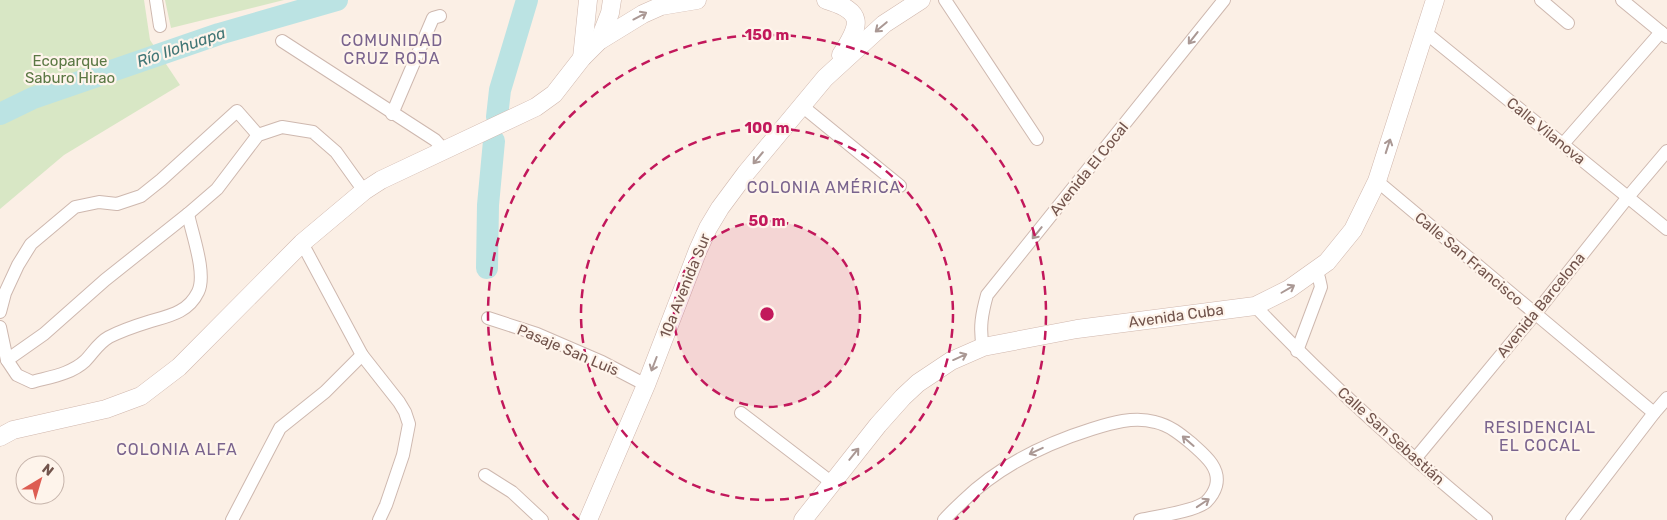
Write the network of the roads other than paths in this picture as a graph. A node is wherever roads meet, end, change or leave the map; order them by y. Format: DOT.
graph roads {
  1 [pos="156,0"];
  2 [pos="588,0"];
  3 [pos="612,0"];
  4 [pos="697,0"];
  5 [pos="826,0"];
  6 [pos="921,0"];
  7 [pos="945,0"];
  8 [pos="1224,0"];
  9 [pos="1436,0"];
  10 [pos="1541,0"];
  11 [pos="1622,0"];
  12 [pos="440,16"];
  13 [pos="1568,24"];
  14 [pos="160,26"];
  15 [pos="1426,32"];
  16 [pos="1664,35"];
  17 [pos="599,41"];
  18 [pos="282,42"];
  19 [pos="582,58"];
  20 [pos="825,78"];
  21 [pos="802,106"];
  22 [pos="392,114"];
  23 [pos="258,135"];
  24 [pos="1037,139"];
  25 [pos="1563,144"];
  26 [pos="444,150"];
  27 [pos="1667,151"];
  28 [pos="1377,181"];
  29 [pos="900,186"];
  30 [pos="364,192"];
  31 [pos="1628,197"];
  32 [pos="188,214"];
  33 [pos="1667,229"];
  34 [pos="302,243"];
  35 [pos="1314,271"];
  36 [pos="1254,306"];
  37 [pos="0,312"];
  38 [pos="1535,314"];
  39 [pos="488,318"];
  40 [pos="0,327"];
  41 [pos="983,347"];
  42 [pos="1297,351"];
  43 [pos="362,355"];
  44 [pos="7,360"];
  45 [pos="646,385"];
  46 [pos="1667,398"];
  47 [pos="741,413"];
  48 [pos="1654,413"];
  49 [pos="0,437"];
  50 [pos="1415,459"];
  51 [pos="485,475"];
  52 [pos="831,482"];
  53 [pos="1486,519"];
  54 [pos="232,520"];
  55 [pos="379,520"];
  56 [pos="542,520"];
  57 [pos="588,520"];
  58 [pos="803,520"];
  59 [pos="944,520"];
  60 [pos="1140,520"];
  61 [pos="1572,520"];
  1 -- 14 [label="street"];
  2 -- 19 [label="main road"];
  3 -- 17 [label="main road"];
  17 -- 4 [label="main road, one-way"];
  5 -- 20 [label="main road, 10a Avenida Sur"];
  6 -- 20 [label="main road, 10a Avenida Sur, one-way"];
  7 -- 24 [label="street"];
  8 -- 41 [label="street, Avenida El Cocal, one-way"];
  9 -- 15 [label="main road, Avenida Cuba"];
  10 -- 13 [label="street"];
  11 -- 16 [label="street"];
  12 -- 22 [label="street"];
  15 -- 25 [label="street, Calle Vilanova"];
  28 -- 15 [label="main road, Avenida Cuba, one-way"];
  16 -- 25 [label="street"];
  17 -- 19 [label="main road"];
  18 -- 22 [label="street"];
  19 -- 26 [label="main road"];
  20 -- 21 [label="main road, 10a Avenida Sur"];
  21 -- 29 [label="street"];
  21 -- 45 [label="main road, 10a Avenida Sur, one-way"];
  22 -- 26 [label="street"];
  23 -- 30 [label="street"];
  23 -- 32 [label="street"];
  23 -- 37 [label="street"];
  25 -- 31 [label="street, Calle Vilanova"];
  26 -- 30 [label="main road"];
  27 -- 31 [label="street, Avenida Barcelona"];
  28 -- 35 [label="main road, Avenida Cuba"];
  28 -- 38 [label="street, Calle San Francisco"];
  30 -- 34 [label="main road"];
  31 -- 33 [label="street, Calle Vilanova"];
  31 -- 38 [label="street, Avenida Barcelona"];
  32 -- 44 [label="street"];
  32 -- 44 [label="street"];
  34 -- 43 [label="street"];
  34 -- 49 [label="main road"];
  36 -- 35 [label="main road, Avenida Cuba, one-way"];
  35 -- 42 [label="street"];
  36 -- 41 [label="main road, Avenida Cuba"];
  36 -- 42 [label="street, Calle San Sebastián"];
  38 -- 48 [label="street, Calle San Francisco"];
  38 -- 50 [label="street, Avenida Barcelona"];
  39 -- 45 [label="street, Pasaje San Luis"];
  40 -- 44 [label="street"];
  52 -- 41 [label="main road, Avenida Cuba, one-way"];
  42 -- 50 [label="street, Calle San Sebastián"];
  43 -- 54 [label="street"];
  43 -- 55 [label="street"];
  45 -- 57 [label="main road, 10a Avenida Sur"];
  46 -- 48 [label="street"];
  47 -- 52 [label="street"];
  48 -- 61 [label="street"];
  50 -- 53 [label="street, Calle San Sebastián"];
  51 -- 56 [label="street"];
  52 -- 58 [label="main road, Avenida Cuba"];
  60 -- 59 [label="street, one-way"];
}
